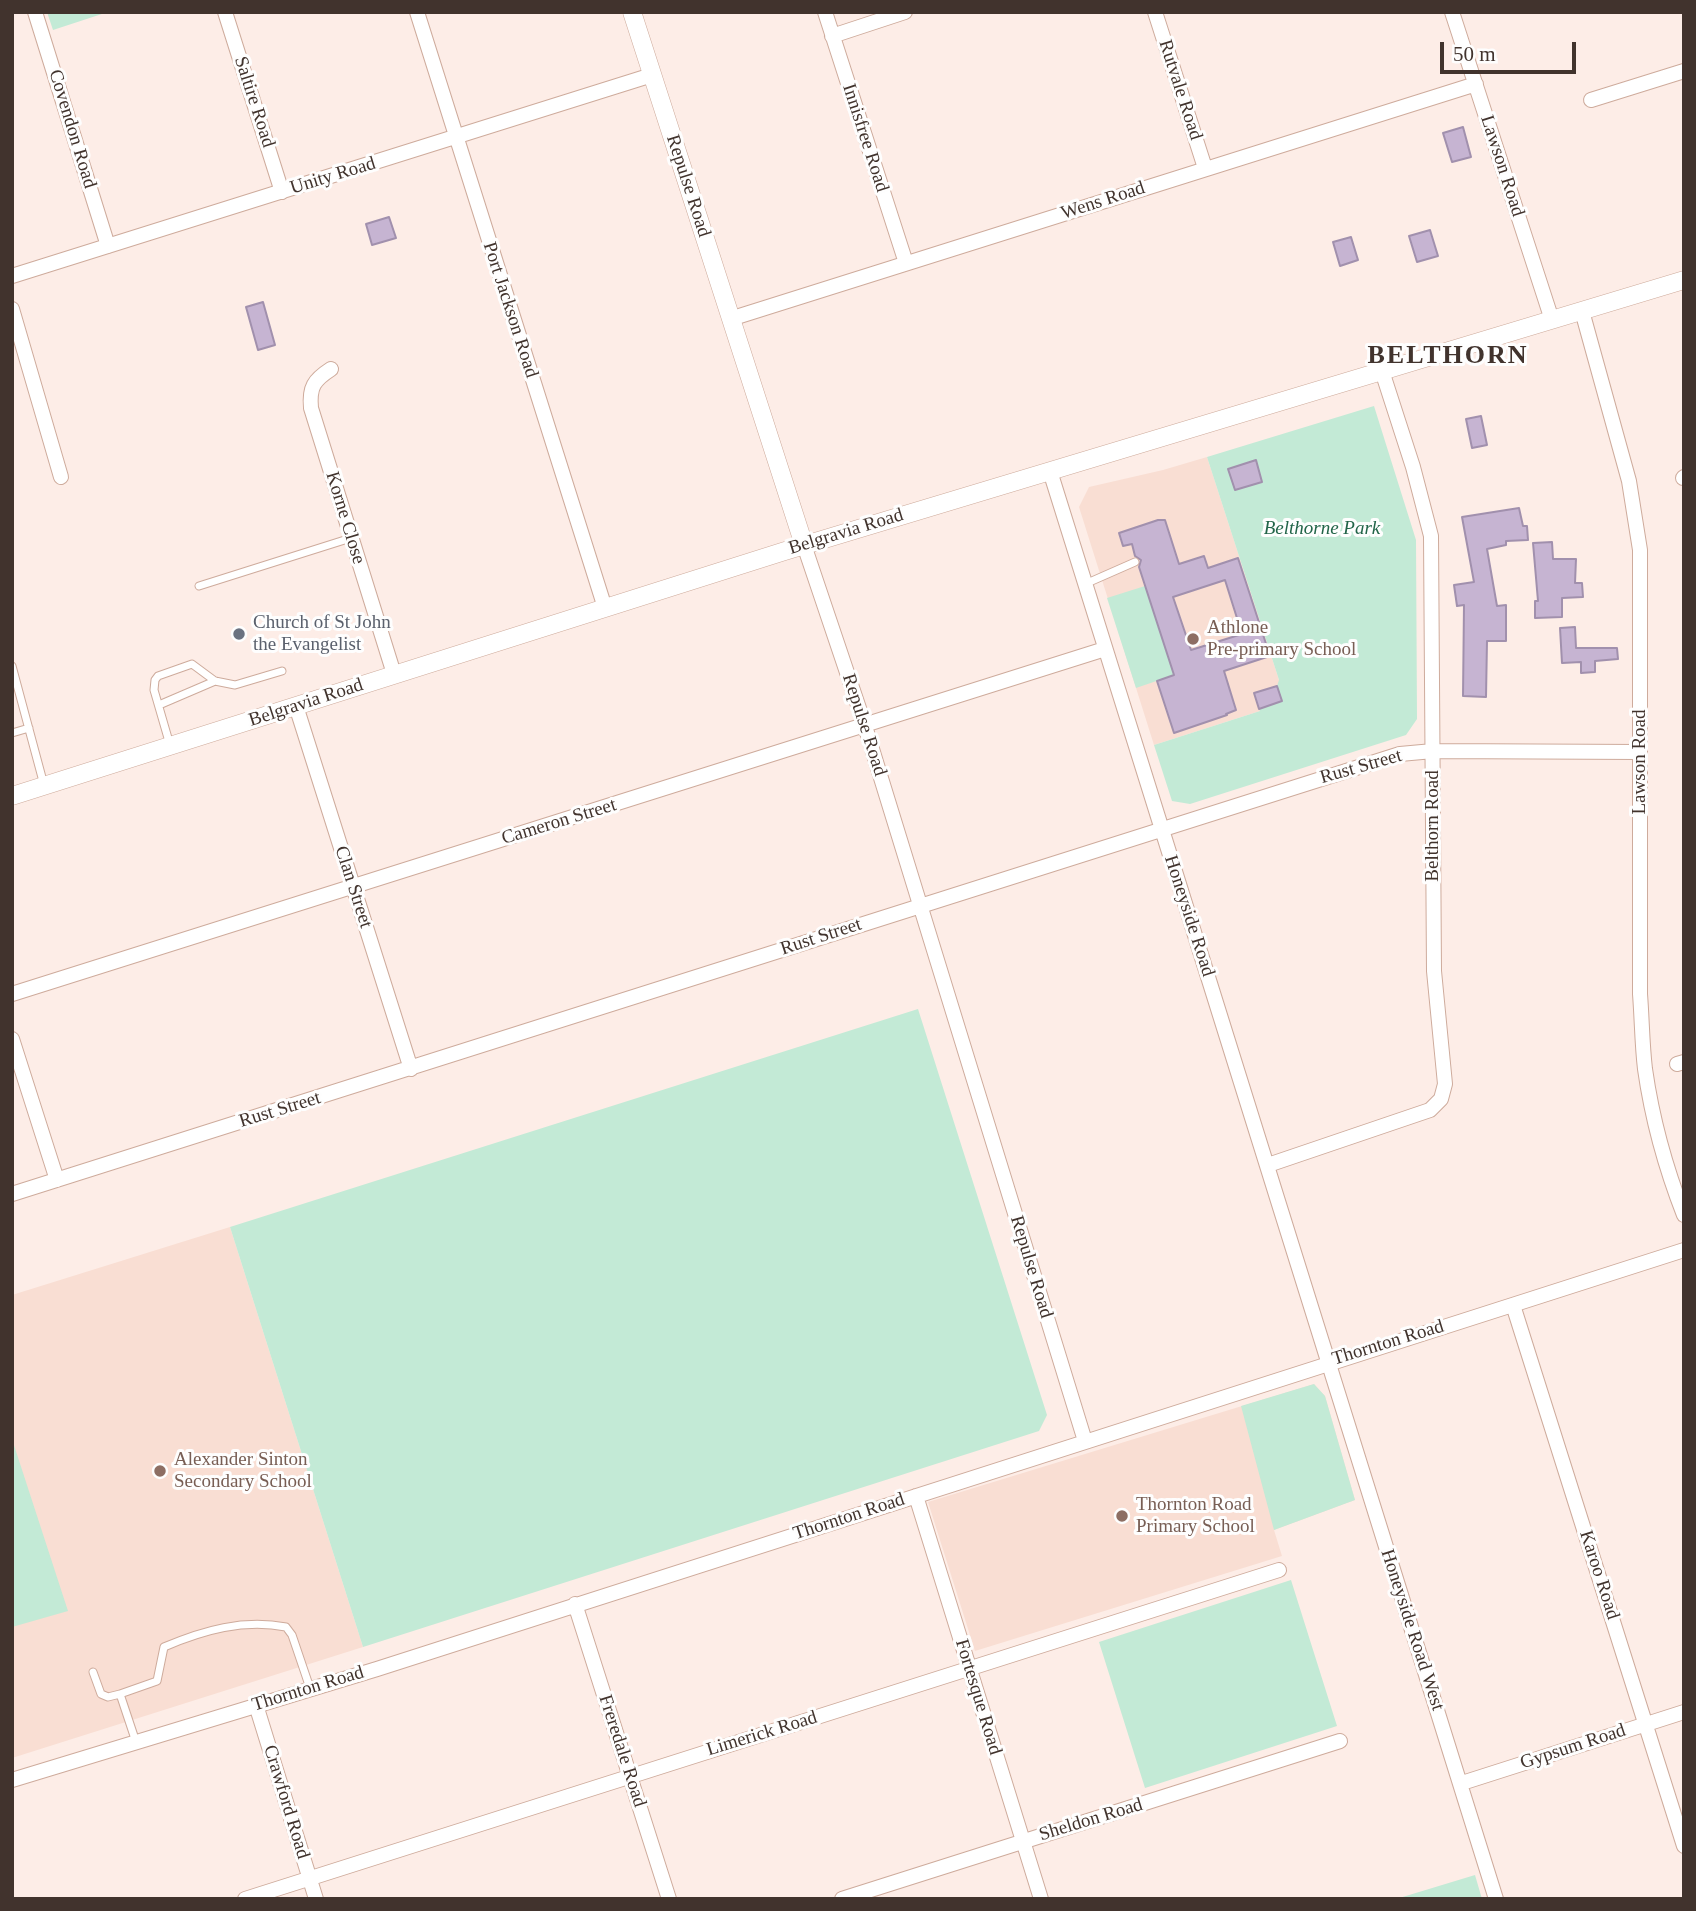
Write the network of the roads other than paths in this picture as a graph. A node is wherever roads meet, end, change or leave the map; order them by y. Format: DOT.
graph roads {
  1 [pos="35,12"];
  2 [pos="225,12"];
  3 [pos="417,12"];
  4 [pos="632,12"];
  5 [pos="825,12"];
  6 [pos="905,12"];
  7 [pos="1155,12"];
  8 [pos="1452,12"];
  9 [pos="832,36"];
  10 [pos="1684,71"];
  11 [pos="653,75"];
  12 [pos="1476,84"];
  13 [pos="1591,100"];
  14 [pos="456,137"];
  15 [pos="1205,168"];
  16 [pos="282,192"];
  17 [pos="108,246"];
  18 [pos="906,263"];
  19 [pos="12,276"];
  20 [pos="1684,280"];
  21 [pos="12,309"];
  22 [pos="1582,312"];
  23 [pos="730,318"];
  24 [pos="1552,320"];
  25 [pos="331,369"];
  26 [pos="1382,371"];
  27 [pos="1050,471"];
  28 [pos="61,477"];
  29 [pos="351,537"];
  30 [pos="804,545"];
  31 [pos="1135,562"];
  32 [pos="1084,584"];
  33 [pos="200,586"];
  34 [pos="605,608"];
  35 [pos="1105,649"];
  36 [pos="12,666"];
  37 [pos="282,671"];
  38 [pos="394,674"];
  39 [pos="215,681"];
  40 [pos="159,705"];
  41 [pos="296,706"];
  42 [pos="865,726"];
  43 [pos="29,728"];
  44 [pos="12,733"];
  45 [pos="170,746"];
  46 [pos="1433,751"];
  47 [pos="1640,752"];
  48 [pos="44,786"];
  49 [pos="12,796"];
  50 [pos="1161,828"];
  51 [pos="353,887"];
  52 [pos="919,906"];
  53 [pos="12,994"];
  54 [pos="12,1039"];
  55 [pos="411,1069"];
  56 [pos="1268,1165"];
  57 [pos="57,1180"];
  58 [pos="12,1194"];
  59 [pos="1684,1215"];
  60 [pos="1684,1250"];
  61 [pos="1513,1305"];
  62 [pos="1327,1362"];
  63 [pos="1085,1441"];
  64 [pos="916,1496"];
  65 [pos="1279,1570"];
  66 [pos="575,1604"];
  67 [pos="969,1669"];
  68 [pos="93,1672"];
  69 [pos="310,1688"];
  70 [pos="120,1693"];
  71 [pos="256,1705"];
  72 [pos="1684,1712"];
  73 [pos="1646,1724"];
  74 [pos="1340,1741"];
  75 [pos="136,1742"];
  76 [pos="630,1776"];
  77 [pos="12,1780"];
  78 [pos="1461,1783"];
  79 [pos="1023,1841"];
  80 [pos="1684,1846"];
  81 [pos="310,1878"];
  82 [pos="245,1899"];
  83 [pos="316,1899"];
  84 [pos="669,1899"];
  85 [pos="842,1899"];
  86 [pos="1041,1899"];
  87 [pos="1496,1899"];
  1 -- 17 [label="street, Covendon Road"];
  2 -- 16 [label="street, Saltire Road"];
  3 -- 14 [label="street, Port Jackson Road"];
  4 -- 11 [label="street, Repulse Road"];
  5 -- 9 [label="street, Innisfree Road"];
  6 -- 9 [label="street"];
  7 -- 15 [label="street, Rutvale Road"];
  8 -- 12 [label="street, Lawson Road"];
  9 -- 18 [label="street, Innisfree Road"];
  10 -- 13 [label="street"];
  11 -- 14 [label="street, Unity Road"];
  11 -- 23 [label="street, Repulse Road"];
  12 -- 15 [label="street, Wens Road"];
  12 -- 24 [label="street, Lawson Road"];
  14 -- 16 [label="street, Unity Road"];
  14 -- 34 [label="street, Port Jackson Road"];
  15 -- 18 [label="street, Wens Road"];
  16 -- 17 [label="street, Unity Road"];
  17 -- 19 [label="street, Unity Road"];
  18 -- 23 [label="street, Wens Road"];
  20 -- 22 [label="street, Belgravia Road"];
  21 -- 28 [label="street"];
  22 -- 24 [label="street, Belgravia Road"];
  22 -- 47 [label="street, Lawson Road"];
  23 -- 30 [label="street, Repulse Road"];
  24 -- 26 [label="street, Belgravia Road"];
  25 -- 29 [label="street, Korne Close"];
  26 -- 27 [label="street, Belgravia Road"];
  26 -- 46 [label="street, Belthorn Road"];
  27 -- 30 [label="street, Belgravia Road"];
  27 -- 32 [label="street, Honeyside Road"];
  29 -- 33 [label="lane"];
  29 -- 38 [label="street, Korne Close"];
  30 -- 34 [label="street, Belgravia Road"];
  30 -- 42 [label="street, Repulse Road"];
  31 -- 32 [label="lane"];
  32 -- 35 [label="street, Honeyside Road"];
  34 -- 38 [label="street, Belgravia Road"];
  35 -- 42 [label="street, Cameron Street"];
  35 -- 50 [label="street, Honeyside Road"];
  36 -- 43 [label="lane"];
  37 -- 39 [label="lane"];
  38 -- 41 [label="street, Belgravia Road"];
  39 -- 40 [label="lane"];
  39 -- 40 [label="lane"];
  40 -- 45 [label="lane"];
  41 -- 45 [label="street, Belgravia Road"];
  41 -- 51 [label="street, Clan Street"];
  42 -- 51 [label="street, Cameron Street"];
  42 -- 52 [label="street, Repulse Road"];
  43 -- 44 [label="lane"];
  43 -- 48 [label="lane"];
  45 -- 48 [label="street, Belgravia Road"];
  46 -- 47 [label="street, Rust Street"];
  46 -- 50 [label="street, Rust Street"];
  46 -- 56 [label="street, Belthorn Road"];
  47 -- 59 [label="street, Lawson Road"];
  48 -- 49 [label="street, Belgravia Road"];
  50 -- 52 [label="street, Rust Street"];
  50 -- 56 [label="street, Honeyside Road"];
  51 -- 53 [label="street, Cameron Street"];
  51 -- 55 [label="street, Clan Street"];
  52 -- 55 [label="street, Rust Street"];
  52 -- 63 [label="street, Repulse Road"];
  54 -- 57 [label="street"];
  55 -- 57 [label="street, Rust Street"];
  56 -- 62 [label="street, Honeyside Road"];
  57 -- 58 [label="street, Rust Street"];
  60 -- 61 [label="street, Thornton Road"];
  61 -- 62 [label="street, Thornton Road"];
  61 -- 73 [label="street, Karoo Road"];
  62 -- 63 [label="street, Thornton Road"];
  62 -- 78 [label="street, Honeyside Road West"];
  63 -- 64 [label="street, Thornton Road"];
  64 -- 66 [label="street, Thornton Road"];
  64 -- 67 [label="street, Fortesque Road"];
  65 -- 67 [label="street, Limerick Road"];
  66 -- 69 [label="street, Thornton Road"];
  66 -- 76 [label="street, Freredale Road"];
  67 -- 76 [label="street, Limerick Road"];
  67 -- 79 [label="street, Fortesque Road"];
  68 -- 70 [label="lane"];
  69 -- 70 [label="lane"];
  69 -- 71 [label="street, Thornton Road"];
  70 -- 75 [label="lane"];
  71 -- 75 [label="street, Thornton Road"];
  71 -- 81 [label="street, Crawford Road"];
  72 -- 73 [label="street, Gypsum Road"];
  73 -- 78 [label="street, Gypsum Road"];
  73 -- 80 [label="street, Karoo Road"];
  74 -- 79 [label="street, Sheldon Road"];
  75 -- 77 [label="street, Thornton Road"];
  76 -- 81 [label="street, Limerick Road"];
  76 -- 84 [label="street, Freredale Road"];
  78 -- 87 [label="street, Honeyside Road West"];
  79 -- 85 [label="street, Sheldon Road"];
  79 -- 86 [label="street, Fortesque Road"];
  81 -- 82 [label="street, Limerick Road"];
  81 -- 83 [label="street, Crawford Road"];
}
